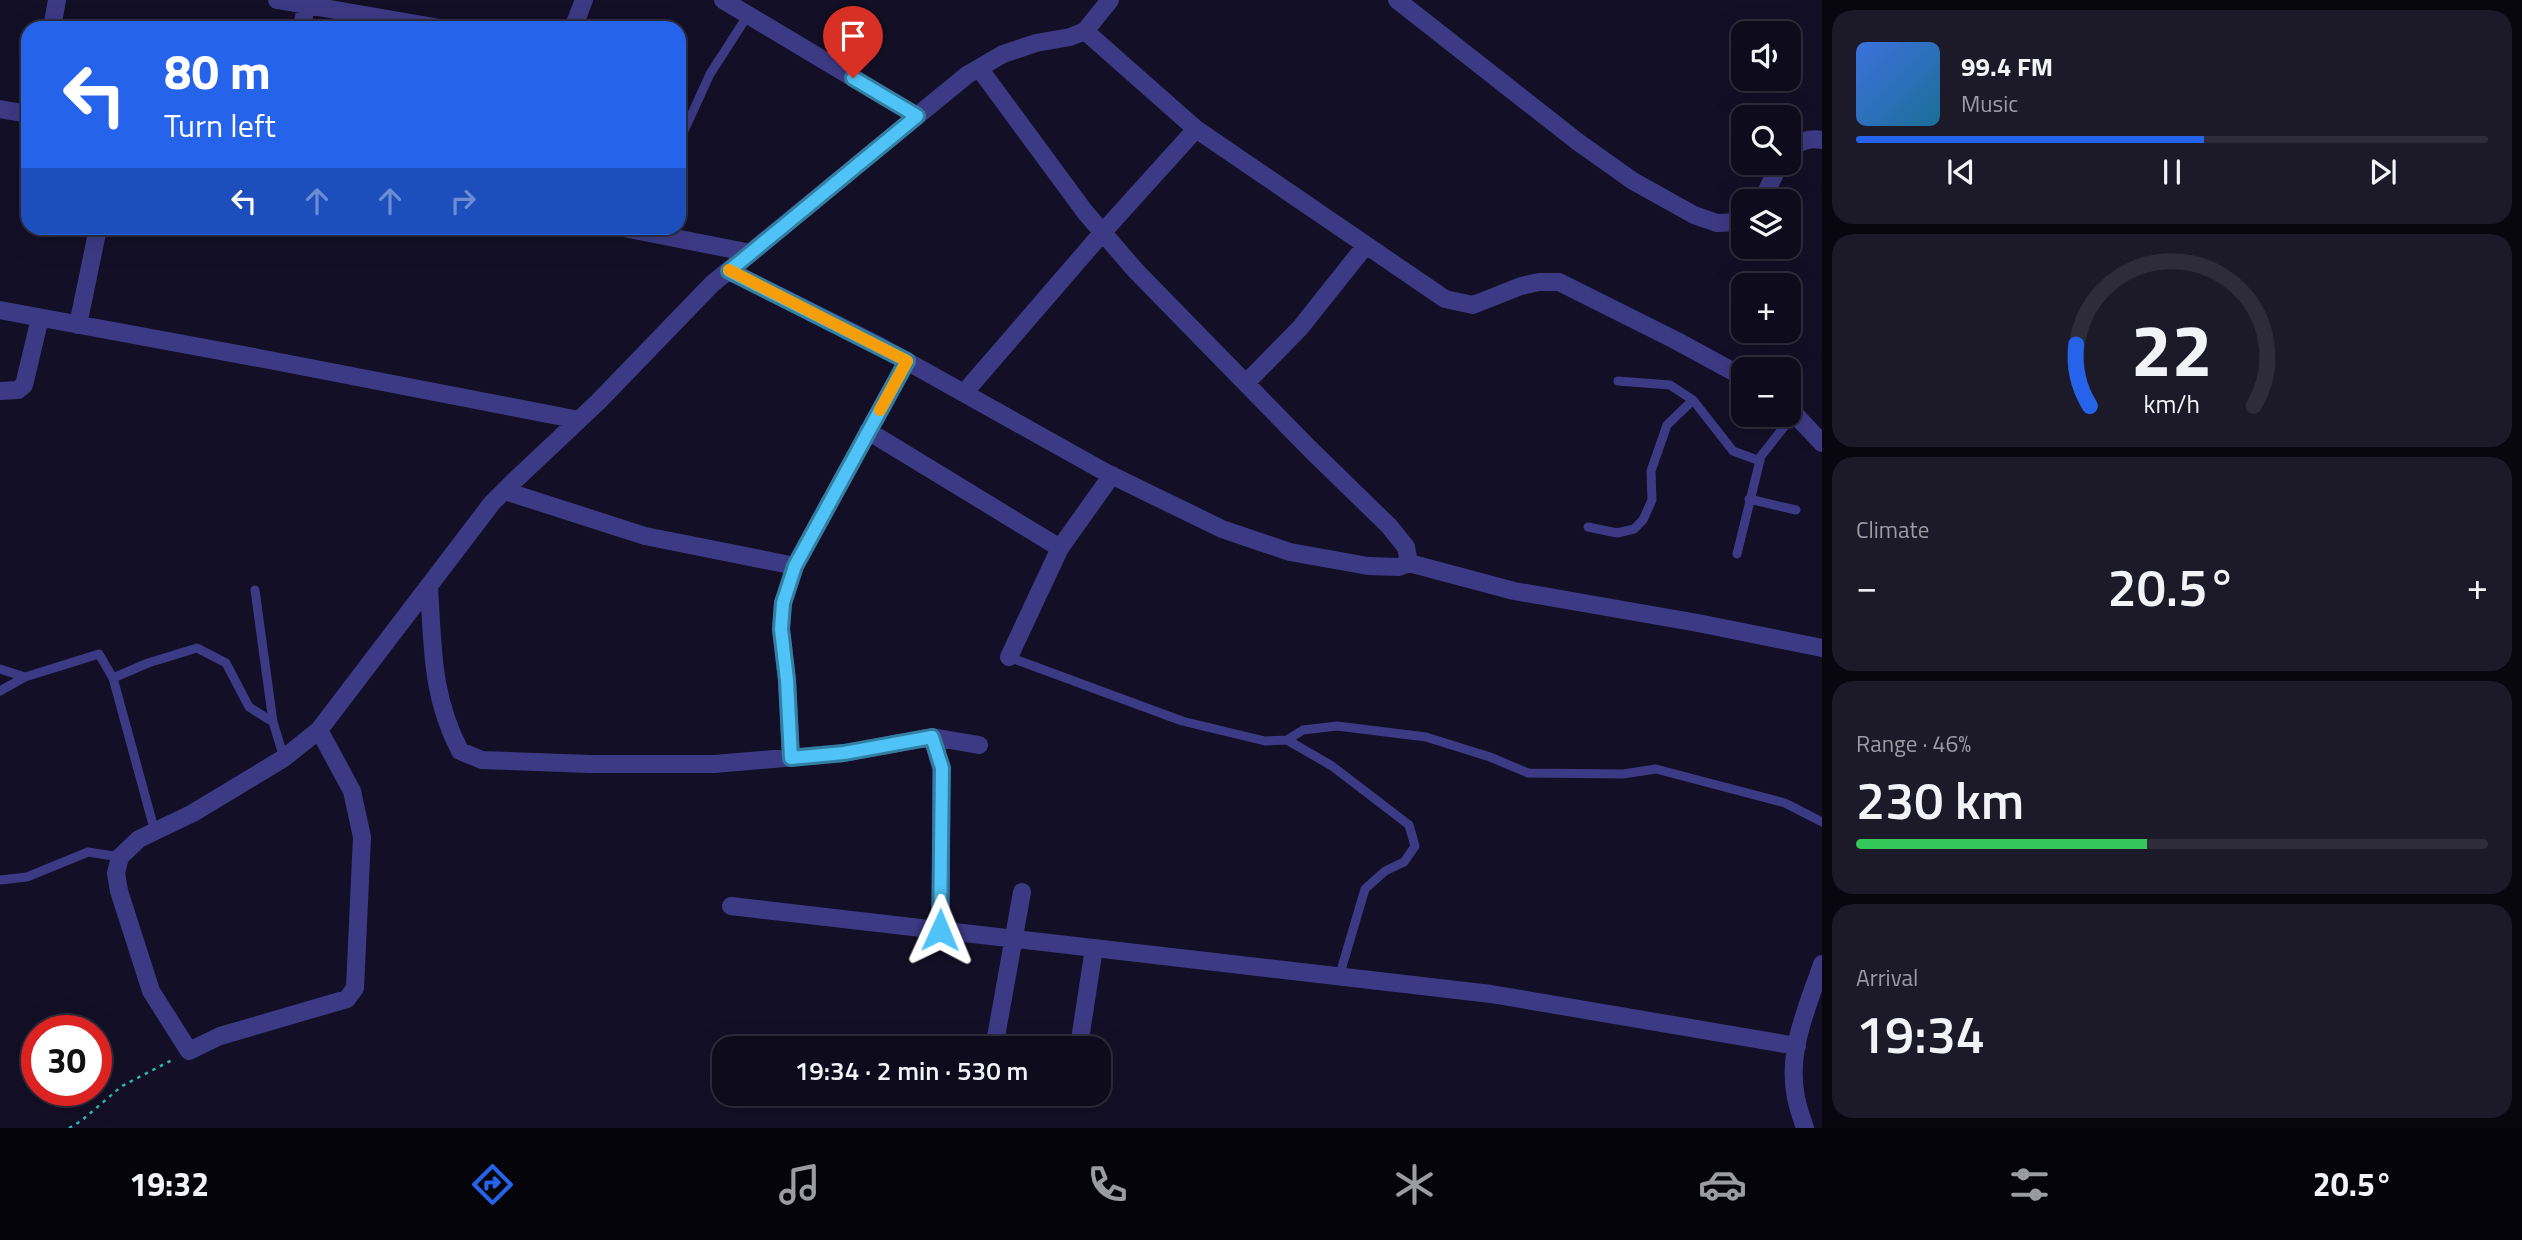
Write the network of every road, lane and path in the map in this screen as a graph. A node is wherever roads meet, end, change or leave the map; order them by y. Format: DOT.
graph roads {
  1 [pos="57,0"];
  2 [pos="276,0"];
  3 [pos="584,0"];
  4 [pos="723,0"];
  5 [pos="1110,0"];
  6 [pos="1397,0"];
  7 [pos="307,3"];
  8 [pos="748,15"];
  9 [pos="53,21"];
  10 [pos="303,21"];
  11 [pos="403,21"];
  12 [pos="576,21"];
  13 [pos="1085,31"];
  14 [pos="979,68"];
  15 [pos="0,109"];
  16 [pos="21,113"];
  17 [pos="917,116"];
  18 [pos="686,127"];
  19 [pos="1196,129"];
  20 [pos="1822,140"];
  21 [pos="1801,141"];
  22 [pos="1731,222"];
  23 [pos="1102,232"];
  24 [pos="97,235"];
  25 [pos="667,235"];
  26 [pos="1366,245"];
  27 [pos="751,253"];
  28 [pos="729,271"];
  29 [pos="0,310"];
  30 [pos="40,318"];
  31 [pos="78,325"];
  32 [pos="907,361"];
  33 [pos="1731,371"];
  34 [pos="1618,382"];
  35 [pos="1246,383"];
  36 [pos="0,391"];
  37 [pos="964,393"];
  38 [pos="1693,400"];
  39 [pos="579,420"];
  40 [pos="1801,420"];
  41 [pos="1781,427"];
  42 [pos="868,431"];
  43 [pos="1822,443"];
  44 [pos="1760,461"];
  45 [pos="1112,475"];
  46 [pos="505,491"];
  47 [pos="1749,499"];
  48 [pos="1796,510"];
  49 [pos="1588,527"];
  50 [pos="1060,548"];
  51 [pos="1737,554"];
  52 [pos="1409,563"];
  53 [pos="795,566"];
  54 [pos="429,587"];
  55 [pos="255,590"];
  56 [pos="1822,648"];
  57 [pos="1009,657"];
  58 [pos="0,669"];
  59 [pos="25,677"];
  60 [pos="113,678"];
  61 [pos="0,691"];
  62 [pos="273,722"];
  63 [pos="319,730"];
  64 [pos="932,737"];
  65 [pos="1287,740"];
  66 [pos="979,745"];
  67 [pos="284,758"];
  68 [pos="791,758"];
  69 [pos="1822,822"];
  70 [pos="155,832"];
  71 [pos="120,857"];
  72 [pos="0,880"];
  73 [pos="1022,892"];
  74 [pos="731,906"];
  75 [pos="940,930"];
  76 [pos="1015,938"];
  77 [pos="1094,947"];
  78 [pos="1822,964"];
  79 [pos="1339,977"];
  80 [pos="1081,1033"];
  81 [pos="996,1036"];
  82 [pos="1797,1046"];
  83 [pos="189,1051"];
  84 [pos="69,1128"];
  85 [pos="1805,1128"];
  1 -- 9 [label="street"];
  2 -- 7 [label="street"];
  3 -- 12 [label="street"];
  4 -- 8 [label="street"];
  5 -- 13 [label="street"];
  6 -- 22 [label="street"];
  7 -- 10 [label="street"];
  7 -- 11 [label="street"];
  8 -- 17 [label="street"];
  8 -- 18 [label="lane"];
  13 -- 14 [label="street"];
  13 -- 19 [label="street"];
  14 -- 17 [label="street"];
  14 -- 23 [label="street"];
  15 -- 16 [label="street"];
  17 -- 27 [label="street"];
  19 -- 23 [label="street"];
  19 -- 26 [label="street"];
  20 -- 21 [label="street"];
  23 -- 35 [label="street"];
  23 -- 37 [label="street"];
  24 -- 31 [label="street"];
  25 -- 27 [label="street"];
  26 -- 33 [label="street"];
  26 -- 35 [label="street"];
  27 -- 28 [label="street"];
  28 -- 32 [label="street"];
  28 -- 39 [label="street"];
  29 -- 30 [label="street"];
  30 -- 31 [label="street"];
  30 -- 36 [label="street"];
  31 -- 39 [label="street"];
  32 -- 37 [label="street"];
  32 -- 42 [label="street"];
  34 -- 38 [label="lane"];
  35 -- 52 [label="street"];
  37 -- 45 [label="street"];
  38 -- 44 [label="lane"];
  38 -- 49 [label="lane"];
  39 -- 46 [label="street"];
  40 -- 43 [label="street"];
  41 -- 44 [label="lane"];
  42 -- 50 [label="street"];
  42 -- 53 [label="street"];
  44 -- 47 [label="lane"];
  45 -- 50 [label="street"];
  45 -- 52 [label="street"];
  46 -- 53 [label="street"];
  46 -- 54 [label="street"];
  47 -- 48 [label="lane"];
  47 -- 51 [label="lane"];
  50 -- 57 [label="street"];
  52 -- 56 [label="street"];
  53 -- 68 [label="street"];
  54 -- 63 [label="street"];
  54 -- 68 [label="street"];
  55 -- 62 [label="lane"];
  57 -- 65 [label="lane"];
  58 -- 59 [label="lane"];
  59 -- 60 [label="lane"];
  59 -- 61 [label="lane"];
  60 -- 62 [label="lane"];
  60 -- 70 [label="lane"];
  62 -- 67 [label="lane"];
  63 -- 67 [label="street"];
  63 -- 83 [label="street"];
  64 -- 66 [label="street"];
  64 -- 68 [label="street"];
  64 -- 75 [label="street"];
  65 -- 69 [label="lane"];
  65 -- 79 [label="lane"];
  67 -- 70 [label="street"];
  70 -- 71 [label="street"];
  71 -- 72 [label="lane"];
  71 -- 83 [label="street"];
  73 -- 76 [label="street"];
  74 -- 75 [label="street"];
  75 -- 76 [label="street"];
  76 -- 77 [label="street"];
  76 -- 81 [label="street"];
  77 -- 79 [label="street"];
  77 -- 80 [label="street"];
  78 -- 82 [label="street"];
  79 -- 82 [label="street"];
  82 -- 85 [label="street"];
  83 -- 84 [label="path"];
}
